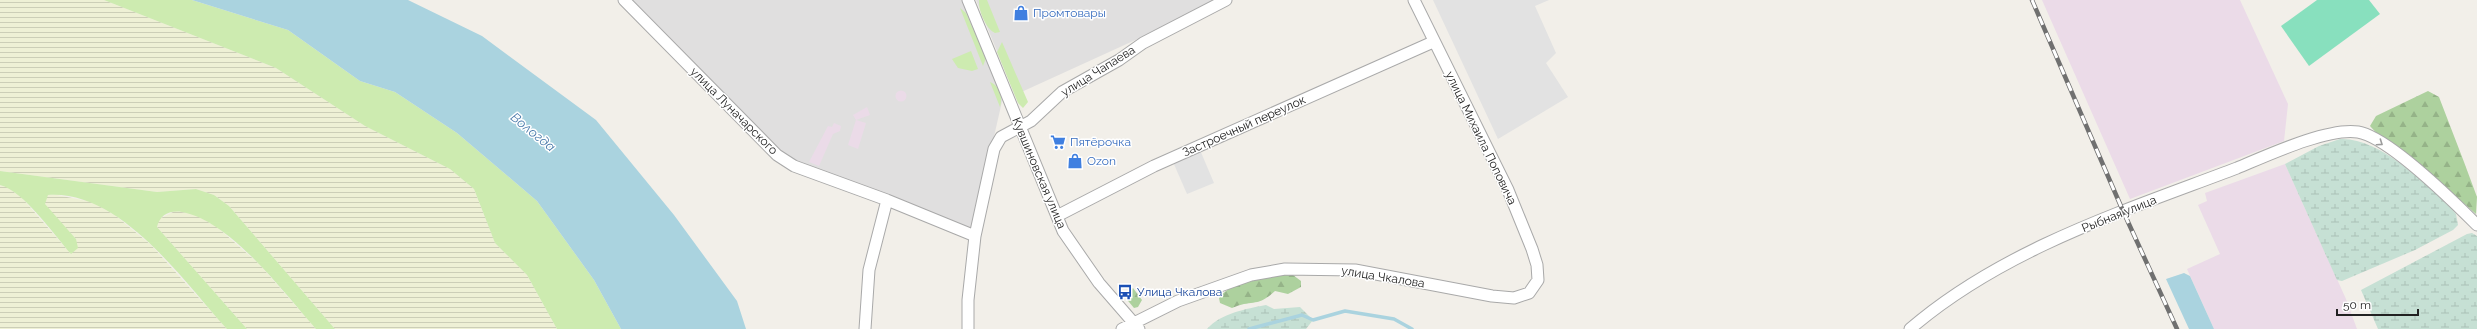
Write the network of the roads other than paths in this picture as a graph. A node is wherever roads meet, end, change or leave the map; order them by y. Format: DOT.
graph roads {
  1 [pos="624,0"];
  2 [pos="968,0"];
  3 [pos="1226,0"];
  4 [pos="1414,0"];
  5 [pos="1433,42"];
  6 [pos="1019,126"];
  7 [pos="887,200"];
  8 [pos="1057,216"];
  9 [pos="2477,225"];
  10 [pos="975,236"];
  11 [pos="1538,280"];
  12 [pos="1136,326"];
  13 [pos="865,329"];
  14 [pos="968,329"];
  15 [pos="1122,329"];
  16 [pos="1910,329"];
  1 -- 7 [label="street, улица Луначарского"];
  2 -- 6 [label="street, Кувшиновская улица"];
  3 -- 6 [label="street, улица Чапаева"];
  4 -- 5 [label="street, улица Михаила Поповича"];
  5 -- 8 [label="street, Застроечный переулок"];
  5 -- 11 [label="street, улица Михаила Поповича"];
  6 -- 8 [label="street, Кувшиновская улица"];
  6 -- 10 [label="street, улица Чапаева"];
  7 -- 10 [label="street, улица Луначарского"];
  7 -- 13 [label="street"];
  8 -- 12 [label="street, Кувшиновская улица"];
  16 -- 9 [label="street, Рыбная улица, one-way"];
  10 -- 14 [label="street, улица Чапаева"];
  11 -- 12 [label="street, улица Чкалова"];
  12 -- 15 [label="street, улица Чкалова"];
}
